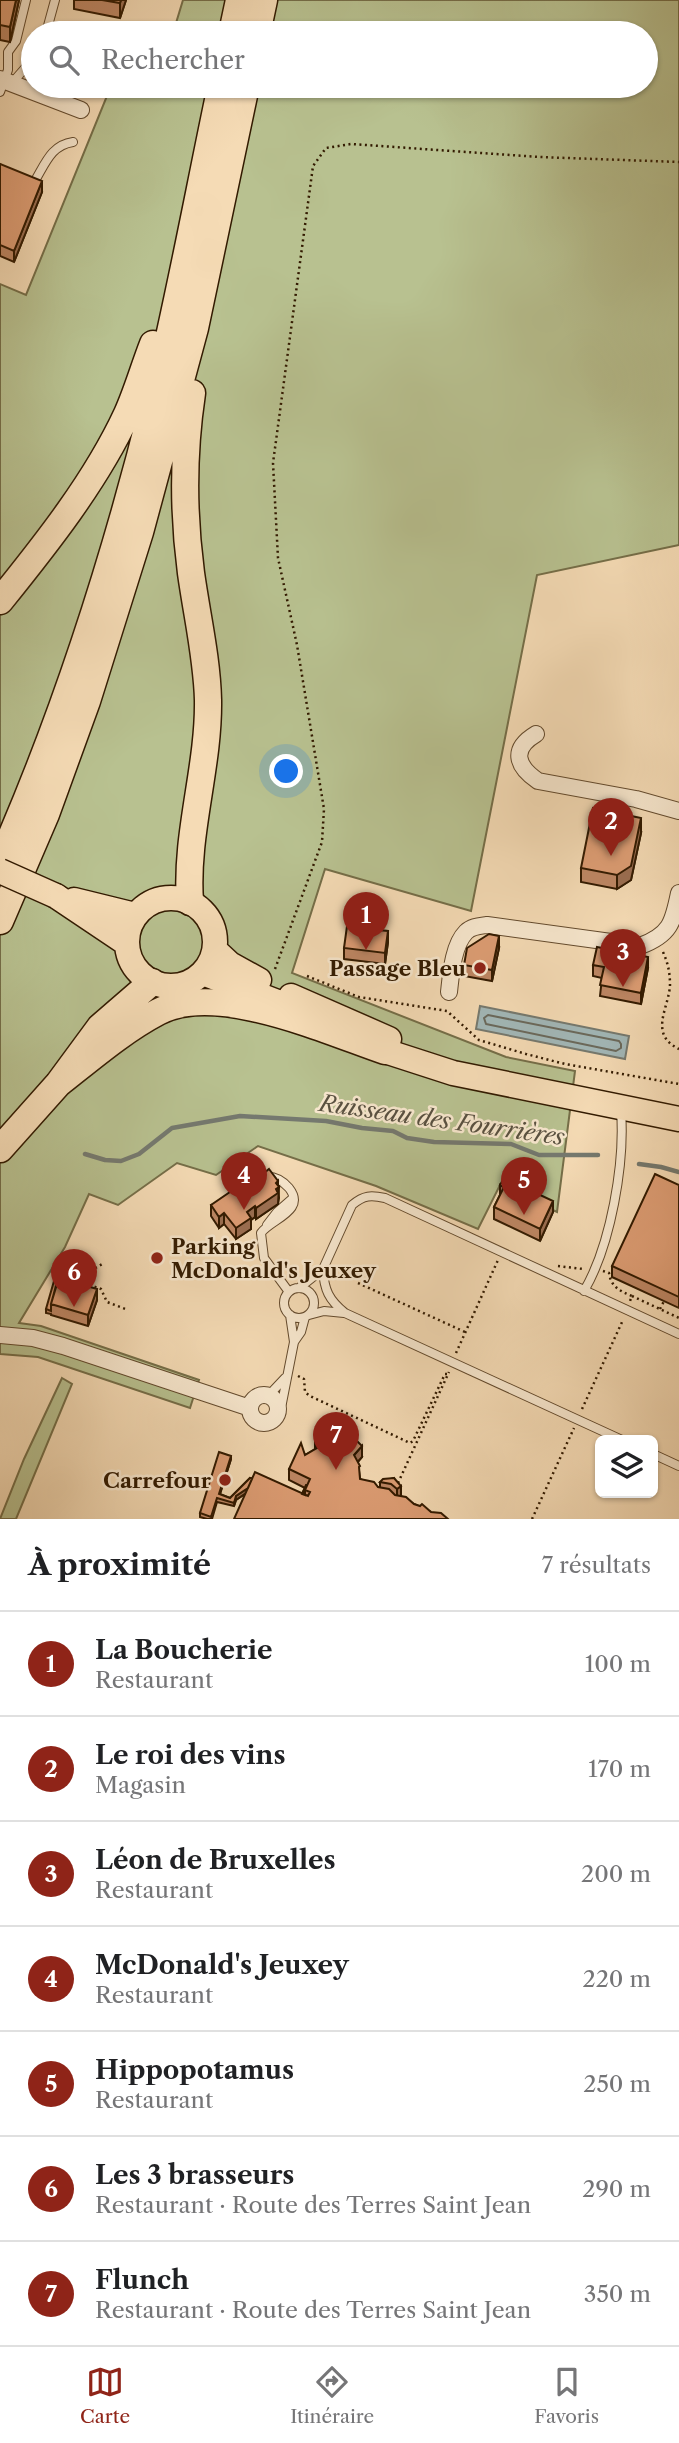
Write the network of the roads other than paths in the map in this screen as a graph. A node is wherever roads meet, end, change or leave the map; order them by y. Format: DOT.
graph roads {
  1 [pos="26,0"];
  2 [pos="55,0"];
  3 [pos="239,0"];
  4 [pos="264,0"];
  5 [pos="49,21"];
  6 [pos="235,21"];
  7 [pos="260,21"];
  8 [pos="4,51"];
  9 [pos="21,69"];
  10 [pos="4,84"];
  11 [pos="21,90"];
  12 [pos="45,98"];
  13 [pos="219,98"];
  14 [pos="243,98"];
  15 [pos="81,110"];
  16 [pos="73,142"];
  17 [pos="36,179"];
  18 [pos="182,274"];
  19 [pos="195,328"];
  20 [pos="0,600"];
  21 [pos="536,734"];
  22 [pos="679,811"];
  23 [pos="0,862"];
  24 [pos="0,871"];
  25 [pos="679,893"];
  26 [pos="56,896"];
  27 [pos="190,902"];
  28 [pos="135,915"];
  29 [pos="0,921"];
  30 [pos="126,943"];
  31 [pos="215,950"];
  32 [pos="203,973"];
  33 [pos="152,982"];
  34 [pos="449,992"];
  35 [pos="385,1051"];
  36 [pos="58,1084"];
  37 [pos="621,1107"];
  38 [pos="679,1108"];
  39 [pos="679,1119"];
  40 [pos="0,1149"];
  41 [pos="253,1183"];
  42 [pos="323,1269"];
  43 [pos="299,1288"];
  44 [pos="584,1291"];
  45 [pos="289,1292"];
  46 [pos="345,1313"];
  47 [pos="290,1315"];
  48 [pos="307,1316"];
  49 [pos="679,1334"];
  50 [pos="0,1335"];
  51 [pos="294,1342"];
  52 [pos="286,1375"];
  53 [pos="273,1401"];
  54 [pos="250,1408"];
  55 [pos="611,1435"];
  56 [pos="658,1456"];
  57 [pos="679,1466"];
  1 -- 8 [label="lane"];
  2 -- 5 [label="lane"];
  3 -- 6 [label="highway"];
  4 -- 7 [label="highway"];
  8 -- 10 [label="lane"];
  9 -- 10 [label="lane"];
  10 -- 11 [label="street"];
  12 -- 15 [label="street"];
  13 -- 18 [label="highway"];
  14 -- 19 [label="highway"];
  16 -- 17 [label="lane"];
  18 -- 20 [label="highway"];
  18 -- 23 [label="highway"];
  19 -- 27 [label="highway"];
  19 -- 29 [label="highway"];
  21 -- 22 [label="street"];
  24 -- 26 [label="main road, bridge"];
  25 -- 34 [label="street"];
  26 -- 28 [label="main road"];
  26 -- 30 [label="main road"];
  27 -- 28 [label="main road"];
  27 -- 31 [label="main road"];
  28 -- 30 [label="main road"];
  30 -- 33 [label="main road"];
  31 -- 32 [label="main road"];
  31 -- 38 [label="main road"];
  32 -- 33 [label="main road"];
  32 -- 35 [label="main road"];
  33 -- 36 [label="highway"];
  35 -- 36 [label="highway"];
  35 -- 37 [label="main road"];
  36 -- 40 [label="highway"];
  37 -- 39 [label="main road"];
  37 -- 44 [label="lane"];
  41 -- 45 [label="lane"];
  42 -- 43 [label="lane"];
  42 -- 44 [label="lane"];
  42 -- 46 [label="lane"];
  43 -- 45 [label="lane"];
  43 -- 48 [label="lane"];
  44 -- 49 [label="lane"];
  45 -- 47 [label="lane"];
  46 -- 48 [label="lane"];
  46 -- 55 [label="lane"];
  47 -- 48 [label="lane"];
  47 -- 51 [label="lane"];
  48 -- 51 [label="lane"];
  50 -- 54 [label="street"];
  51 -- 52 [label="lane"];
  52 -- 53 [label="lane"];
  52 -- 53 [label="lane"];
  53 -- 54 [label="street"];
  53 -- 54 [label="street"];
  56 -- 57 [label="lane"];
}
